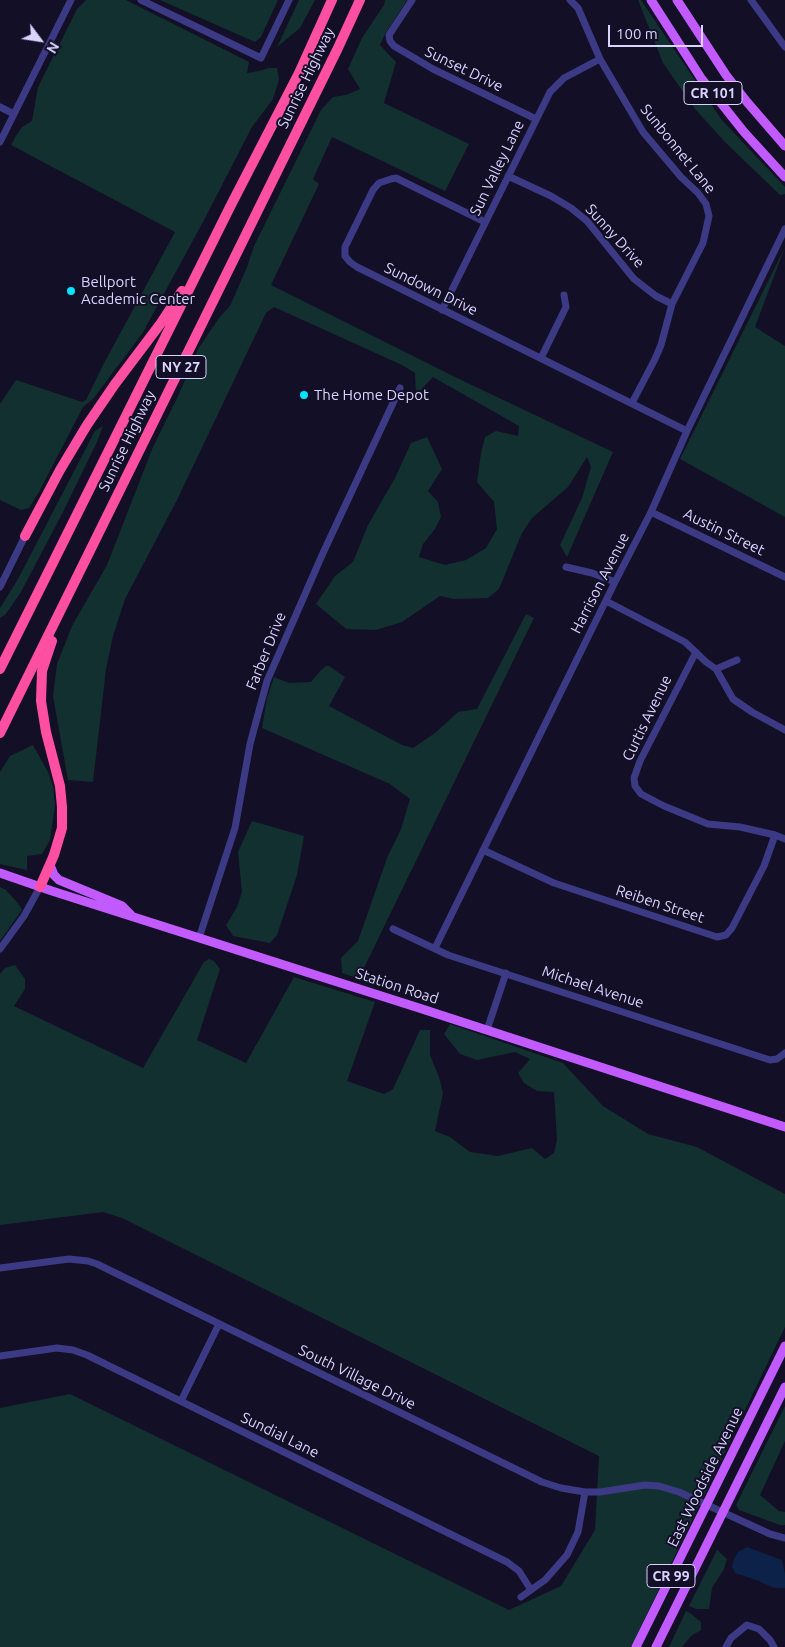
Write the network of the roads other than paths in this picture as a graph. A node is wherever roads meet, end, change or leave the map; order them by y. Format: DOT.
graph roads {
  1 [pos="71,0"];
  2 [pos="141,0"];
  3 [pos="289,0"];
  4 [pos="332,0"];
  5 [pos="360,0"];
  6 [pos="412,0"];
  7 [pos="570,0"];
  8 [pos="652,0"];
  9 [pos="676,0"];
  10 [pos="750,0"];
  11 [pos="785,47"];
  12 [pos="600,59"];
  13 [pos="747,102"];
  14 [pos="0,107"];
  15 [pos="14,114"];
  16 [pos="536,119"];
  17 [pos="744,132"];
  18 [pos="785,139"];
  19 [pos="0,142"];
  20 [pos="785,146"];
  21 [pos="508,176"];
  22 [pos="785,177"];
  23 [pos="785,184"];
  24 [pos="231,205"];
  25 [pos="485,222"];
  26 [pos="785,229"];
  27 [pos="564,295"];
  28 [pos="672,304"];
  29 [pos="442,310"];
  30 [pos="541,358"];
  31 [pos="400,388"];
  32 [pos="632,403"];
  33 [pos="687,431"];
  34 [pos="651,512"];
  35 [pos="25,536"];
  36 [pos="566,567"];
  37 [pos="785,577"];
  38 [pos="615,582"];
  39 [pos="74,584"];
  40 [pos="0,587"];
  41 [pos="606,601"];
  42 [pos="696,652"];
  43 [pos="737,660"];
  44 [pos="0,669"];
  45 [pos="716,669"];
  46 [pos="785,730"];
  47 [pos="0,733"];
  48 [pos="775,835"];
  49 [pos="785,838"];
  50 [pos="484,850"];
  51 [pos="50,865"];
  52 [pos="0,873"];
  53 [pos="40,887"];
  54 [pos="133,917"];
  55 [pos="393,929"];
  56 [pos="199,938"];
  57 [pos="435,948"];
  58 [pos="0,950"];
  59 [pos="506,973"];
  60 [pos="487,1030"];
  61 [pos="785,1053"];
  62 [pos="785,1127"];
  63 [pos="0,1268"];
  64 [pos="219,1324"];
  65 [pos="785,1346"];
  66 [pos="0,1356"];
  67 [pos="785,1387"];
  68 [pos="181,1400"];
  69 [pos="585,1492"];
  70 [pos="706,1504"];
  71 [pos="723,1512"];
  72 [pos="785,1538"];
  73 [pos="531,1590"];
  74 [pos="521,1597"];
  75 [pos="636,1647"];
  76 [pos="656,1647"];
  77 [pos="726,1647"];
  78 [pos="774,1647"];
  1 -- 15 [label="street"];
  2 -- 3 [label="street"];
  4 -- 24 [label="highway, Sunrise Highway / NY 27"];
  5 -- 39 [label="highway, Sunrise Highway / NY 27"];
  6 -- 16 [label="street, Sunset Drive"];
  7 -- 12 [label="street, Sunbonnet Lane"];
  8 -- 17 [label="main road, CR 101"];
  9 -- 13 [label="main road, CR 101"];
  10 -- 11 [label="street"];
  12 -- 16 [label="street, Sun Valley Lane"];
  12 -- 28 [label="street, Sunbonnet Lane"];
  13 -- 18 [label="main road"];
  13 -- 20 [label="main road, CR 101"];
  14 -- 15 [label="street"];
  15 -- 19 [label="street"];
  16 -- 21 [label="street, Sun Valley Lane"];
  17 -- 22 [label="main road, CR 101"];
  17 -- 23 [label="main road"];
  21 -- 25 [label="street, Sun Valley Lane"];
  21 -- 28 [label="street, Sunny Drive"];
  24 -- 35 [label="highway"];
  24 -- 44 [label="highway, Sunrise Highway / NY 27"];
  25 -- 29 [label="street, Sun Valley Lane"];
  25 -- 29 [label="street, Sundown Drive"];
  26 -- 33 [label="street, Harrison Avenue"];
  27 -- 30 [label="street"];
  28 -- 32 [label="street, Sunbonnet Lane"];
  29 -- 30 [label="street, Sundown Drive"];
  30 -- 32 [label="street, Sundown Drive"];
  31 -- 56 [label="street, Farber Drive"];
  32 -- 33 [label="street, Sundown Drive"];
  33 -- 34 [label="street, Harrison Avenue"];
  34 -- 37 [label="street, Austin Street"];
  34 -- 38 [label="street, Harrison Avenue"];
  35 -- 40 [label="street"];
  36 -- 38 [label="street"];
  38 -- 41 [label="street, Harrison Avenue"];
  39 -- 47 [label="highway, Sunrise Highway / NY 27"];
  39 -- 51 [label="highway"];
  41 -- 42 [label="street"];
  41 -- 50 [label="street, Harrison Avenue"];
  42 -- 45 [label="street"];
  42 -- 48 [label="street, Curtis Avenue"];
  43 -- 45 [label="street"];
  45 -- 46 [label="street"];
  48 -- 49 [label="street, Curtis Avenue"];
  48 -- 50 [label="street, Reiben Street"];
  50 -- 57 [label="street, Harrison Avenue"];
  51 -- 53 [label="highway"];
  51 -- 54 [label="main road"];
  52 -- 53 [label="main road, Station Road"];
  53 -- 54 [label="main road, Station Road"];
  53 -- 58 [label="street"];
  54 -- 56 [label="main road, Station Road"];
  55 -- 57 [label="street, Michael Avenue"];
  56 -- 60 [label="main road, Station Road"];
  57 -- 59 [label="street, Michael Avenue"];
  59 -- 60 [label="street"];
  59 -- 61 [label="street, Michael Avenue"];
  60 -- 62 [label="main road, Station Road"];
  63 -- 64 [label="street, South Village Drive"];
  64 -- 68 [label="street"];
  64 -- 69 [label="street, South Village Drive"];
  65 -- 70 [label="main road, East Woodside Avenue / CR 99"];
  66 -- 68 [label="street, Sundial Lane"];
  67 -- 71 [label="main road, East Woodside Avenue / CR 99"];
  68 -- 73 [label="street, Sundial Lane"];
  69 -- 70 [label="street, South Village Drive"];
  69 -- 73 [label="street"];
  70 -- 71 [label="street, South Village Drive"];
  70 -- 75 [label="main road, East Woodside Avenue / CR 99"];
  71 -- 72 [label="street, South Village Drive"];
  71 -- 76 [label="main road, East Woodside Avenue / CR 99"];
  73 -- 74 [label="street"];
  77 -- 78 [label="street"];
}
